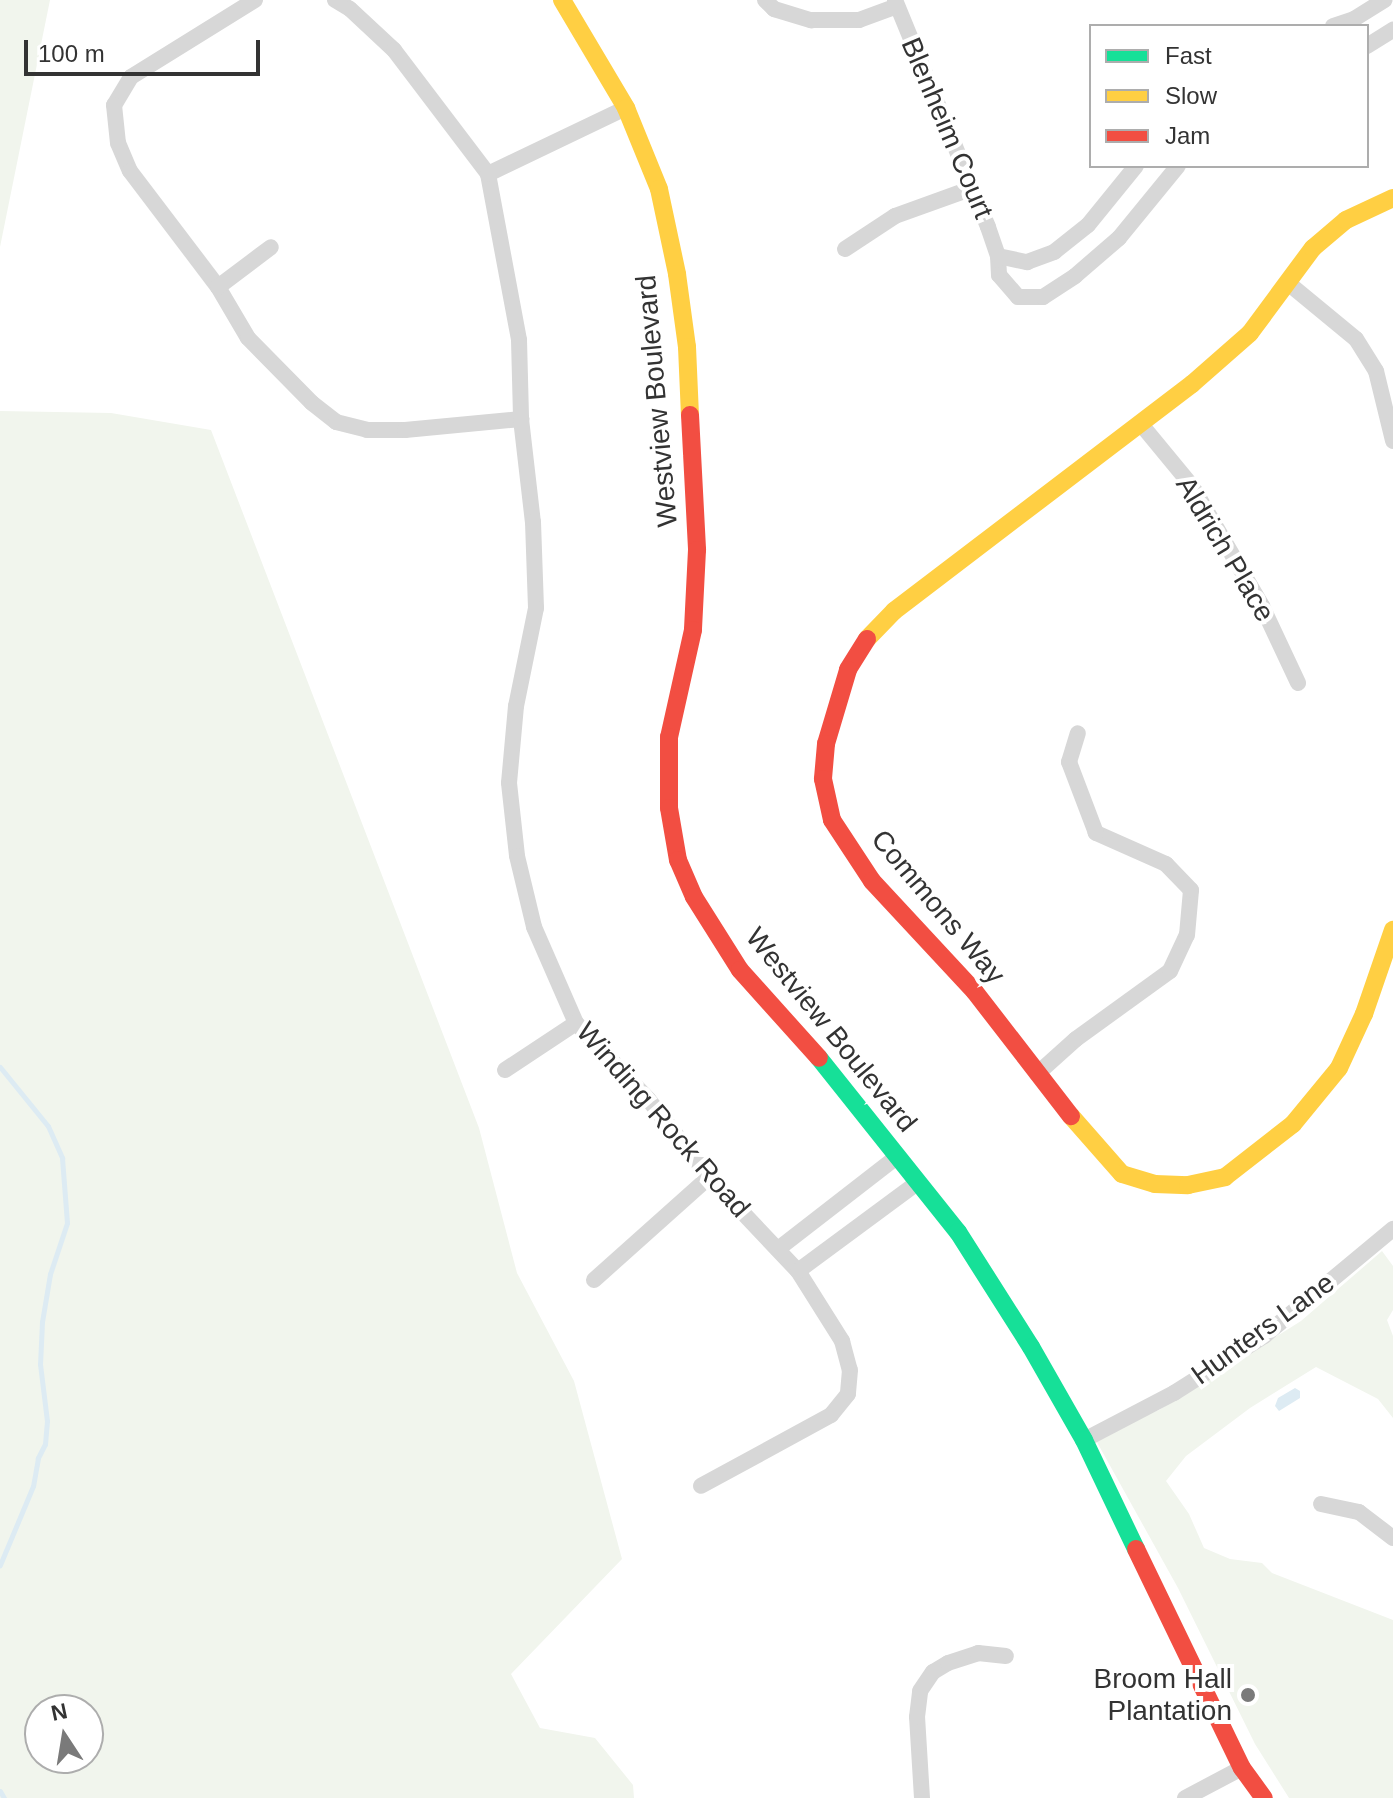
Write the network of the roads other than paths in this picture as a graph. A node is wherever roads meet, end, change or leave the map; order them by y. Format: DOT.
graph roads {
  1 [pos="255,0"];
  2 [pos="335,0"];
  3 [pos="562,0"];
  4 [pos="765,0"];
  5 [pos="1384,0"];
  6 [pos="896,3"];
  7 [pos="1339,24"];
  8 [pos="1393,30"];
  9 [pos="1369,45"];
  10 [pos="626,108"];
  11 [pos="1134,168"];
  12 [pos="1176,168"];
  13 [pos="488,174"];
  14 [pos="970,189"];
  15 [pos="1393,198"];
  16 [pos="271,247"];
  17 [pos="845,249"];
  18 [pos="998,256"];
  19 [pos="1288,283"];
  20 [pos="218,287"];
  21 [pos="1389,403"];
  22 [pos="521,419"];
  23 [pos="1140,423"];
  24 [pos="1393,441"];
  25 [pos="1298,683"];
  26 [pos="1078,733"];
  27 [pos="1393,930"];
  28 [pos="576,1023"];
  29 [pos="505,1070"];
  30 [pos="1037,1074"];
  31 [pos="898,1156"];
  32 [pos="709,1177"];
  33 [pos="917,1183"];
  34 [pos="1393,1230"];
  35 [pos="778,1249"];
  36 [pos="798,1271"];
  37 [pos="594,1280"];
  38 [pos="1084,1440"];
  39 [pos="701,1486"];
  40 [pos="1321,1504"];
  41 [pos="1393,1538"];
  42 [pos="1006,1656"];
  43 [pos="1242,1768"];
  44 [pos="922,1798"];
  45 [pos="1185,1798"];
  46 [pos="1264,1798"];
  1 -- 20 [label="street"];
  2 -- 13 [label="street, Winding Rock Road"];
  3 -- 10 [label="street, Westview Boulevard"];
  4 -- 6 [label="street"];
  5 -- 7 [label="street"];
  6 -- 14 [label="street, Blenheim Court"];
  8 -- 9 [label="street"];
  10 -- 13 [label="street"];
  10 -- 31 [label="street, Westview Boulevard"];
  11 -- 18 [label="street"];
  12 -- 18 [label="street, Blenheim Court"];
  13 -- 22 [label="street, Winding Rock Road"];
  14 -- 17 [label="street"];
  14 -- 18 [label="street, Blenheim Court"];
  15 -- 19 [label="street, Commons Way"];
  16 -- 20 [label="street"];
  19 -- 21 [label="street"];
  19 -- 23 [label="street, Commons Way"];
  20 -- 22 [label="street"];
  21 -- 24 [label="street"];
  22 -- 28 [label="street, Winding Rock Road"];
  23 -- 25 [label="street, Aldrich Place"];
  23 -- 30 [label="street, Commons Way"];
  26 -- 30 [label="street"];
  27 -- 30 [label="street, Commons Way"];
  28 -- 29 [label="street"];
  28 -- 32 [label="street, Winding Rock Road"];
  31 -- 33 [label="street, Westview Boulevard"];
  31 -- 35 [label="street"];
  32 -- 35 [label="street, Winding Rock Road"];
  32 -- 37 [label="street"];
  33 -- 36 [label="street"];
  33 -- 38 [label="street, Westview Boulevard"];
  34 -- 38 [label="street, Hunters Lane"];
  35 -- 36 [label="street, Winding Rock Road"];
  36 -- 39 [label="street, Winding Rock Road"];
  38 -- 43 [label="street, Westview Boulevard"];
  40 -- 41 [label="street"];
  42 -- 44 [label="street"];
  43 -- 45 [label="street"];
  43 -- 46 [label="street, Westview Boulevard"];
}
